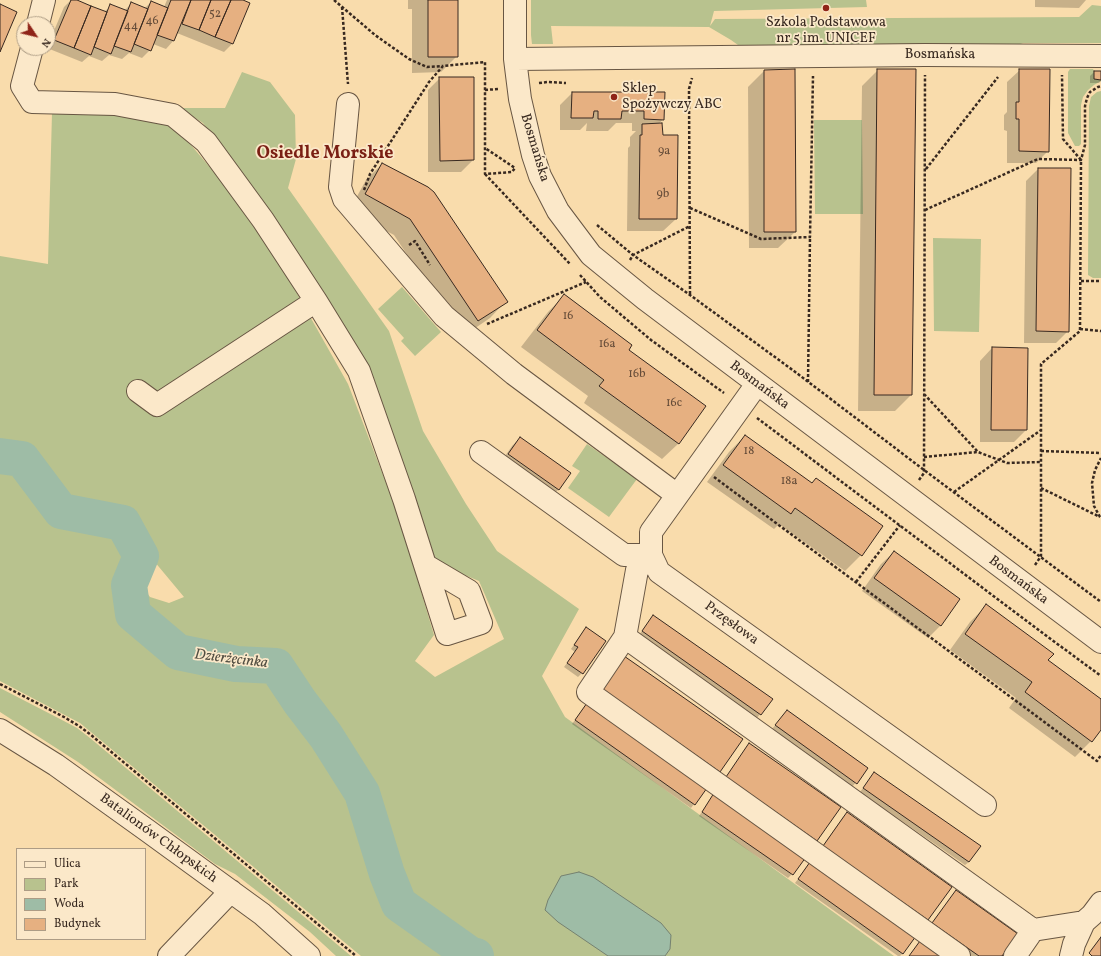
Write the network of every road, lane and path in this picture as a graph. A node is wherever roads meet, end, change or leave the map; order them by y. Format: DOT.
graph roads {
  1 [pos="44,0"];
  2 [pos="334,0"];
  3 [pos="515,0"];
  4 [pos="342,7"];
  5 [pos="40,16"];
  6 [pos="925,55"];
  7 [pos="30,56"];
  8 [pos="1061,56"];
  9 [pos="1101,56"];
  10 [pos="515,59"];
  11 [pos="443,66"];
  12 [pos="813,72"];
  13 [pos="1002,72"];
  14 [pos="693,76"];
  15 [pos="1101,86"];
  16 [pos="348,104"];
  17 [pos="485,148"];
  18 [pos="1081,160"];
  19 [pos="925,169"];
  20 [pos="485,174"];
  21 [pos="362,195"];
  22 [pos="690,208"];
  23 [pos="925,210"];
  24 [pos="592,222"];
  25 [pos="690,226"];
  26 [pos="810,237"];
  27 [pos="405,249"];
  28 [pos="633,256"];
  29 [pos="570,265"];
  30 [pos="431,266"];
  31 [pos="575,271"];
  32 [pos="618,277"];
  33 [pos="1081,281"];
  34 [pos="1101,281"];
  35 [pos="586,282"];
  36 [pos="690,295"];
  37 [pos="600,297"];
  38 [pos="316,301"];
  39 [pos="485,324"];
  40 [pos="1080,328"];
  41 [pos="1101,331"];
  42 [pos="808,382"];
  43 [pos="757,384"];
  44 [pos="138,391"];
  45 [pos="924,394"];
  46 [pos="741,405"];
  47 [pos="1041,429"];
  48 [pos="1041,451"];
  49 [pos="481,452"];
  50 [pos="978,452"];
  51 [pos="1101,453"];
  52 [pos="924,457"];
  53 [pos="1101,458"];
  54 [pos="998,460"];
  55 [pos="1041,462"];
  56 [pos="698,465"];
  57 [pos="924,470"];
  58 [pos="1041,488"];
  59 [pos="954,492"];
  60 [pos="677,495"];
  61 [pos="907,497"];
  62 [pos="1101,518"];
  63 [pos="900,525"];
  64 [pos="651,555"];
  65 [pos="1041,556"];
  66 [pos="425,565"];
  67 [pos="856,582"];
  68 [pos="1022,584"];
  69 [pos="1101,602"];
  70 [pos="625,637"];
  71 [pos="1101,642"];
  72 [pos="1101,676"];
  73 [pos="0,684"];
  74 [pos="0,730"];
  75 [pos="1101,755"];
  76 [pos="985,805"];
  77 [pos="230,891"];
  78 [pos="1094,916"];
  79 [pos="1033,930"];
  80 [pos="170,956"];
  81 [pos="309,956"];
  82 [pos="356,956"];
  83 [pos="959,956"];
  84 [pos="1015,956"];
  85 [pos="1072,956"];
  1 -- 5 [label="street"];
  2 -- 4 [label="path"];
  3 -- 10 [label="street, Bosmańska"];
  4 -- 11 [label="path"];
  4 -- 16 [label="path"];
  6 -- 8 [label="street, Bosmańska"];
  6 -- 10 [label="street, Bosmańska"];
  6 -- 19 [label="path"];
  7 -- 38 [label="street"];
  8 -- 9 [label="street, Bosmańska"];
  8 -- 18 [label="path"];
  10 -- 32 [label="street, Bosmańska"];
  11 -- 17 [label="path"];
  11 -- 21 [label="path"];
  12 -- 26 [label="path"];
  13 -- 19 [label="path"];
  14 -- 22 [label="path"];
  15 -- 18 [label="path"];
  16 -- 60 [label="street"];
  17 -- 20 [label="path"];
  17 -- 20 [label="path"];
  18 -- 23 [label="path"];
  18 -- 33 [label="path"];
  19 -- 23 [label="path"];
  20 -- 29 [label="path"];
  22 -- 25 [label="path"];
  22 -- 26 [label="path"];
  23 -- 45 [label="path"];
  24 -- 28 [label="path"];
  25 -- 28 [label="path"];
  25 -- 36 [label="path"];
  26 -- 42 [label="path"];
  27 -- 30 [label="path"];
  28 -- 32 [label="path"];
  28 -- 36 [label="path"];
  31 -- 35 [label="path"];
  32 -- 37 [label="path"];
  32 -- 43 [label="street, Bosmańska"];
  33 -- 34 [label="path"];
  33 -- 40 [label="path"];
  35 -- 37 [label="path"];
  35 -- 39 [label="path"];
  36 -- 42 [label="path"];
  37 -- 46 [label="path"];
  38 -- 44 [label="street"];
  38 -- 66 [label="street"];
  40 -- 41 [label="path"];
  40 -- 47 [label="path"];
  42 -- 57 [label="path"];
  43 -- 46 [label="street, Przęsłowa"];
  43 -- 61 [label="street, Bosmańska"];
  45 -- 50 [label="path"];
  45 -- 52 [label="path"];
  46 -- 56 [label="street, Przęsłowa"];
  46 -- 63 [label="path"];
  47 -- 48 [label="path"];
  47 -- 54 [label="path"];
  48 -- 51 [label="path"];
  48 -- 55 [label="path"];
  49 -- 64 [label="street"];
  50 -- 52 [label="path"];
  50 -- 54 [label="path"];
  52 -- 57 [label="path"];
  53 -- 62 [label="path"];
  54 -- 55 [label="path"];
  54 -- 59 [label="path"];
  55 -- 58 [label="path"];
  56 -- 60 [label="street, Przęsłowa"];
  56 -- 67 [label="path"];
  57 -- 59 [label="path"];
  57 -- 61 [label="path"];
  58 -- 62 [label="path"];
  58 -- 65 [label="path"];
  59 -- 65 [label="path"];
  60 -- 64 [label="street, Przęsłowa"];
  61 -- 68 [label="street, Bosmańska"];
  63 -- 67 [label="path"];
  63 -- 72 [label="path"];
  64 -- 70 [label="street"];
  64 -- 76 [label="street, Przęsłowa"];
  65 -- 68 [label="path"];
  65 -- 69 [label="path"];
  67 -- 75 [label="path"];
  68 -- 71 [label="street, Bosmańska"];
  70 -- 79 [label="street"];
  70 -- 83 [label="street"];
  73 -- 82 [label="path"];
  74 -- 77 [label="street, Batalionów Chłopskich"];
  77 -- 80 [label="street"];
  77 -- 81 [label="street, Batalionów Chłopskich"];
  78 -- 79 [label="street"];
  78 -- 85 [label="street"];
  79 -- 84 [label="street"];
}
